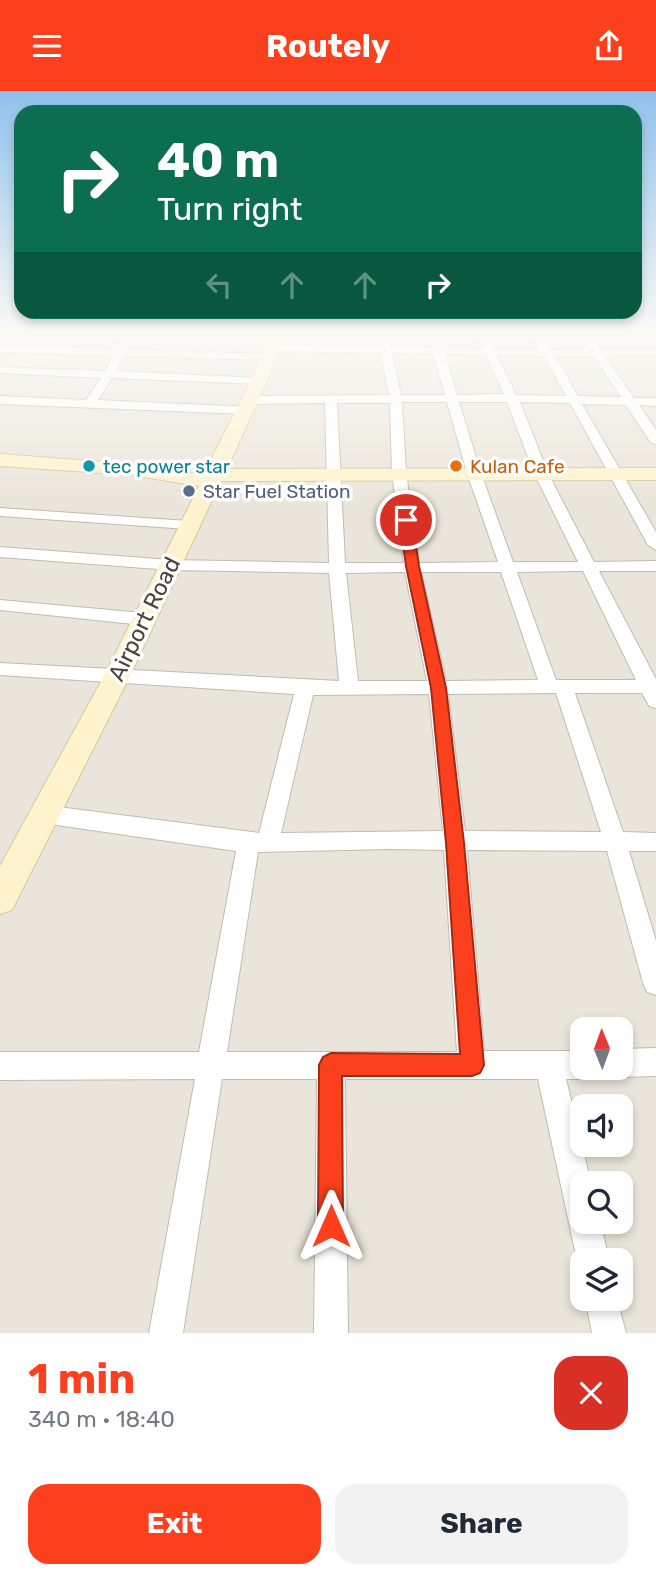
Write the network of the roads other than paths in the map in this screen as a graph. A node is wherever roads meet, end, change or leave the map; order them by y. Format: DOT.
graph roads {
  1 [pos="98,392"];
  2 [pos="221,392"];
  3 [pos="253,392"];
  4 [pos="394,392"];
  5 [pos="451,392"];
  6 [pos="509,392"];
  7 [pos="568,392"];
  8 [pos="622,392"];
  9 [pos="251,397"];
  10 [pos="512,398"];
  11 [pos="331,399"];
  12 [pos="396,399"];
  13 [pos="453,399"];
  14 [pos="0,400"];
  15 [pos="572,400"];
  16 [pos="629,402"];
  17 [pos="656,402"];
  18 [pos="89,405"];
  19 [pos="656,440"];
  20 [pos="0,460"];
  21 [pos="335,473"];
  22 [pos="399,473"];
  23 [pos="474,473"];
  24 [pos="541,473"];
  25 [pos="613,473"];
  26 [pos="656,474"];
  27 [pos="211,478"];
  28 [pos="0,512"];
  29 [pos="188,525"];
  30 [pos="656,545"];
  31 [pos="0,552"];
  32 [pos="171,565"];
  33 [pos="412,566"];
  34 [pos="508,566"];
  35 [pos="590,566"];
  36 [pos="656,566"];
  37 [pos="337,568"];
  38 [pos="0,605"];
  39 [pos="143,619"];
  40 [pos="0,669"];
  41 [pos="117,676"];
  42 [pos="556,685"];
  43 [pos="349,686"];
  44 [pos="305,688"];
  45 [pos="439,688"];
  46 [pos="654,691"];
  47 [pos="43,814"];
  48 [pos="614,841"];
  49 [pos="656,842"];
  50 [pos="258,843"];
  51 [pos="455,843"];
  52 [pos="0,899"];
  53 [pos="656,983"];
  54 [pos="656,1062"];
  55 [pos="634,1063"];
  56 [pos="209,1064"];
  57 [pos="331,1065"];
  58 [pos="472,1065"];
  59 [pos="570,1065"];
  60 [pos="0,1066"];
  61 [pos="549,1066"];
  62 [pos="573,1171"];
  63 [pos="604,1311"];
  64 [pos="166,1333"];
  65 [pos="331,1333"];
  66 [pos="609,1333"];
  1 -- 18 [label="street"];
  2 -- 9 [label="street"];
  3 -- 9 [label="main road, Airport Road"];
  4 -- 12 [label="street"];
  5 -- 13 [label="street"];
  6 -- 10 [label="street"];
  7 -- 15 [label="street"];
  8 -- 16 [label="street"];
  9 -- 11 [label="street"];
  9 -- 18 [label="street"];
  9 -- 27 [label="main road, Airport Road"];
  10 -- 13 [label="street"];
  10 -- 15 [label="street"];
  10 -- 24 [label="street"];
  11 -- 12 [label="street"];
  11 -- 21 [label="street"];
  12 -- 13 [label="street"];
  12 -- 22 [label="street"];
  13 -- 23 [label="street"];
  14 -- 18 [label="street"];
  15 -- 16 [label="street"];
  15 -- 25 [label="street"];
  16 -- 17 [label="street"];
  16 -- 19 [label="street"];
  20 -- 27 [label="main road"];
  21 -- 22 [label="main road"];
  21 -- 27 [label="main road"];
  21 -- 37 [label="street"];
  22 -- 23 [label="main road"];
  22 -- 33 [label="street"];
  23 -- 24 [label="main road"];
  23 -- 34 [label="street"];
  24 -- 25 [label="main road"];
  24 -- 35 [label="street"];
  25 -- 26 [label="main road"];
  25 -- 30 [label="street"];
  27 -- 29 [label="main road, Airport Road"];
  28 -- 29 [label="street"];
  29 -- 32 [label="main road, Airport Road"];
  31 -- 32 [label="street"];
  32 -- 37 [label="street"];
  32 -- 39 [label="main road, Airport Road"];
  33 -- 34 [label="street"];
  33 -- 37 [label="street"];
  33 -- 45 [label="street"];
  34 -- 35 [label="street"];
  34 -- 42 [label="street"];
  35 -- 36 [label="street"];
  35 -- 46 [label="street"];
  37 -- 43 [label="street"];
  38 -- 39 [label="street"];
  39 -- 41 [label="main road, Airport Road"];
  40 -- 41 [label="street"];
  41 -- 44 [label="street"];
  41 -- 47 [label="main road, Airport Road"];
  42 -- 45 [label="street"];
  42 -- 46 [label="street"];
  42 -- 48 [label="street"];
  43 -- 44 [label="street"];
  43 -- 45 [label="street"];
  44 -- 50 [label="street"];
  45 -- 51 [label="street"];
  47 -- 50 [label="street"];
  47 -- 52 [label="main road, Airport Road"];
  48 -- 49 [label="street"];
  48 -- 51 [label="street"];
  48 -- 53 [label="street"];
  50 -- 51 [label="street"];
  50 -- 56 [label="street"];
  51 -- 58 [label="street"];
  54 -- 55 [label="street"];
  56 -- 57 [label="street"];
  56 -- 60 [label="street"];
  56 -- 64 [label="street"];
  57 -- 58 [label="street"];
  57 -- 65 [label="street"];
  58 -- 61 [label="street"];
  59 -- 61 [label="street"];
  61 -- 62 [label="street"];
  63 -- 66 [label="street"];
}
